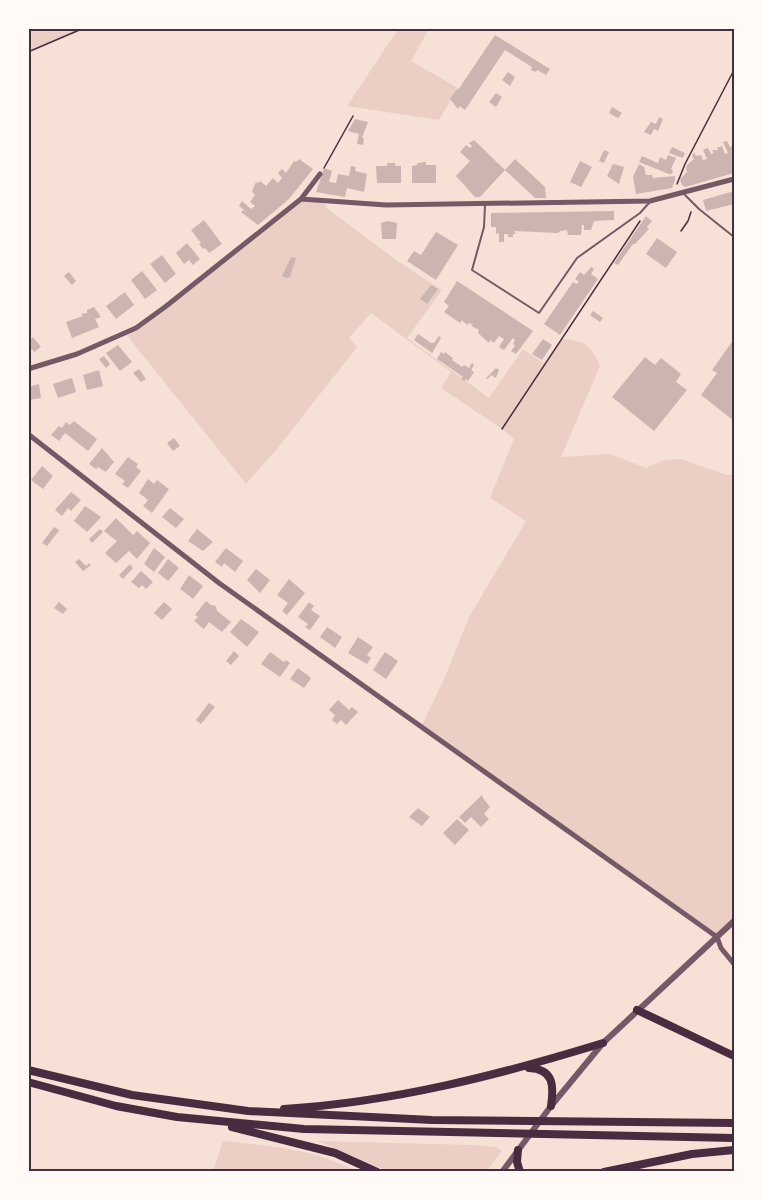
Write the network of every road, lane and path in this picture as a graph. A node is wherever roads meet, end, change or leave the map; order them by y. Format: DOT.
graph roads {
  1 [pos="84,28"];
  2 [pos="28,52"];
  3 [pos="735,70"];
  4 [pos="353,116"];
  5 [pos="320,174"];
  6 [pos="735,179"];
  7 [pos="683,193"];
  8 [pos="675,195"];
  9 [pos="301,199"];
  10 [pos="650,201"];
  11 [pos="486,205"];
  12 [pos="689,207"];
  13 [pos="640,220"];
  14 [pos="681,231"];
  15 [pos="735,237"];
  16 [pos="28,369"];
  17 [pos="502,429"];
  18 [pos="28,434"];
  19 [pos="735,921"];
  20 [pos="717,937"];
  21 [pos="735,964"];
  22 [pos="637,1010"];
  23 [pos="603,1043"];
  24 [pos="735,1056"];
  25 [pos="524,1067"];
  26 [pos="28,1070"];
  27 [pos="28,1082"];
  28 [pos="551,1106"];
  29 [pos="248,1111"];
  30 [pos="208,1122"];
  31 [pos="735,1123"];
  32 [pos="735,1138"];
  33 [pos="518,1150"];
  34 [pos="735,1150"];
  35 [pos="377,1172"];
  36 [pos="502,1172"];
  37 [pos="520,1172"];
  38 [pos="604,1172"];
  1 -- 2 [label="path"];
  3 -- 8 [label="path"];
  4 -- 5 [label="path"];
  5 -- 9 [label="street"];
  6 -- 7 [label="street"];
  7 -- 8 [label="street"];
  7 -- 15 [label="lane"];
  8 -- 10 [label="street"];
  9 -- 11 [label="street"];
  9 -- 16 [label="street"];
  10 -- 11 [label="street"];
  10 -- 11 [label="lane"];
  12 -- 14 [label="path"];
  13 -- 17 [label="path"];
  18 -- 20 [label="street"];
  19 -- 20 [label="street"];
  20 -- 21 [label="street"];
  20 -- 22 [label="street"];
  22 -- 23 [label="street"];
  22 -- 24 [label="highway"];
  23 -- 25 [label="highway"];
  23 -- 28 [label="street"];
  25 -- 28 [label="highway"];
  25 -- 29 [label="highway"];
  26 -- 29 [label="highway"];
  27 -- 30 [label="highway"];
  28 -- 33 [label="street"];
  29 -- 31 [label="highway"];
  30 -- 32 [label="highway"];
  30 -- 35 [label="highway"];
  33 -- 36 [label="street"];
  33 -- 37 [label="highway"];
  34 -- 38 [label="highway"];
}
